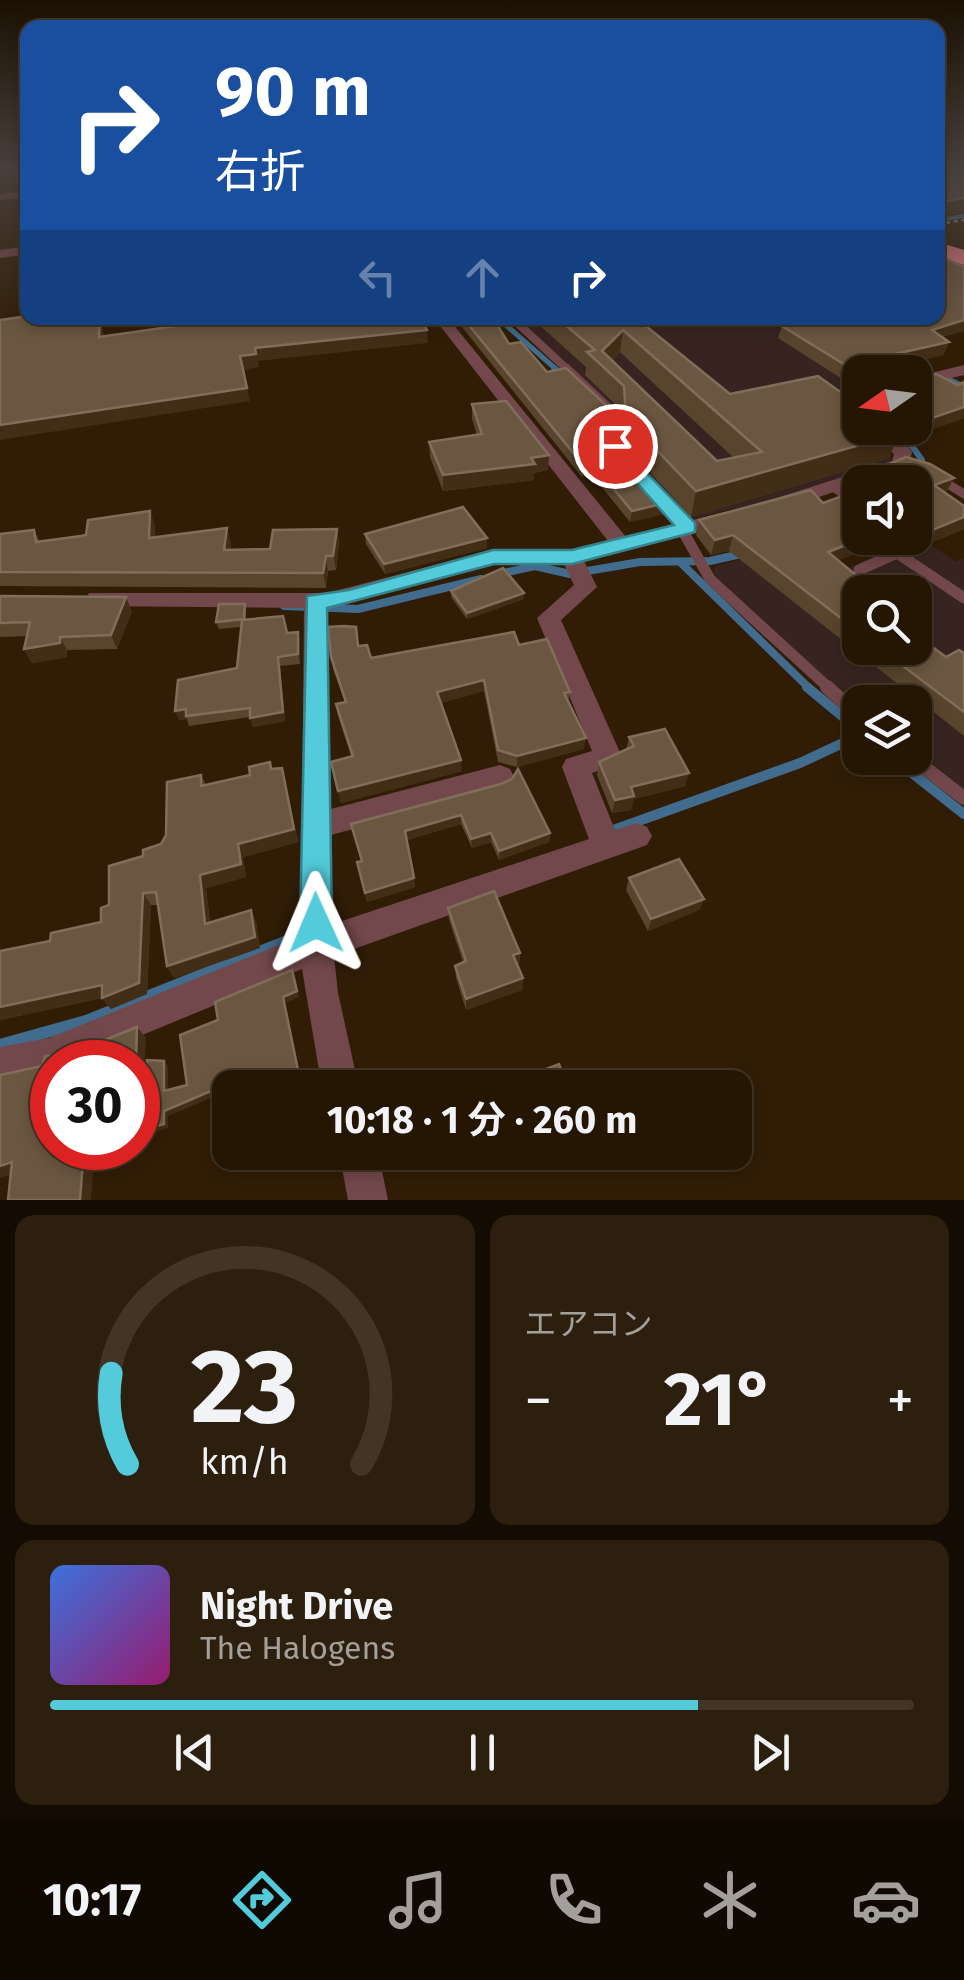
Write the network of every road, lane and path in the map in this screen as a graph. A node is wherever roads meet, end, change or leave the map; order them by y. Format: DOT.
graph roads {
  1 [pos="447,325"];
  2 [pos="520,325"];
  3 [pos="960,374"];
  4 [pos="932,379"];
  5 [pos="893,445"];
  6 [pos="627,460"];
  7 [pos="907,465"];
  8 [pos="932,474"];
  9 [pos="651,487"];
  10 [pos="964,494"];
  11 [pos="842,498"];
  12 [pos="688,528"];
  13 [pos="620,543"];
  14 [pos="892,555"];
  15 [pos="902,555"];
  16 [pos="577,567"];
  17 [pos="859,570"];
  18 [pos="76,598"];
  19 [pos="964,598"];
  20 [pos="314,608"];
  21 [pos="842,700"];
  22 [pos="932,773"];
  23 [pos="500,777"];
  24 [pos="964,798"];
  25 [pos="315,826"];
  26 [pos="317,935"];
  27 [pos="0,1065"];
  28 [pos="337,1070"];
  29 [pos="362,1170"];
  30 [pos="368,1200"];
  1 -- 13 [label="street"];
  2 -- 6 [label="lane"];
  3 -- 4 [label="street"];
  5 -- 7 [label="street"];
  8 -- 10 [label="lane"];
  9 -- 12 [label="lane"];
  11 -- 12 [label="street"];
  12 -- 13 [label="street"];
  12 -- 21 [label="lane"];
  13 -- 16 [label="street"];
  14 -- 17 [label="lane"];
  15 -- 19 [label="lane"];
  16 -- 20 [label="street"];
  16 -- 26 [label="street"];
  18 -- 20 [label="street"];
  20 -- 25 [label="street"];
  22 -- 24 [label="lane"];
  23 -- 25 [label="street"];
  25 -- 26 [label="street"];
  26 -- 27 [label="street"];
  26 -- 28 [label="street"];
  29 -- 30 [label="street"];
}
